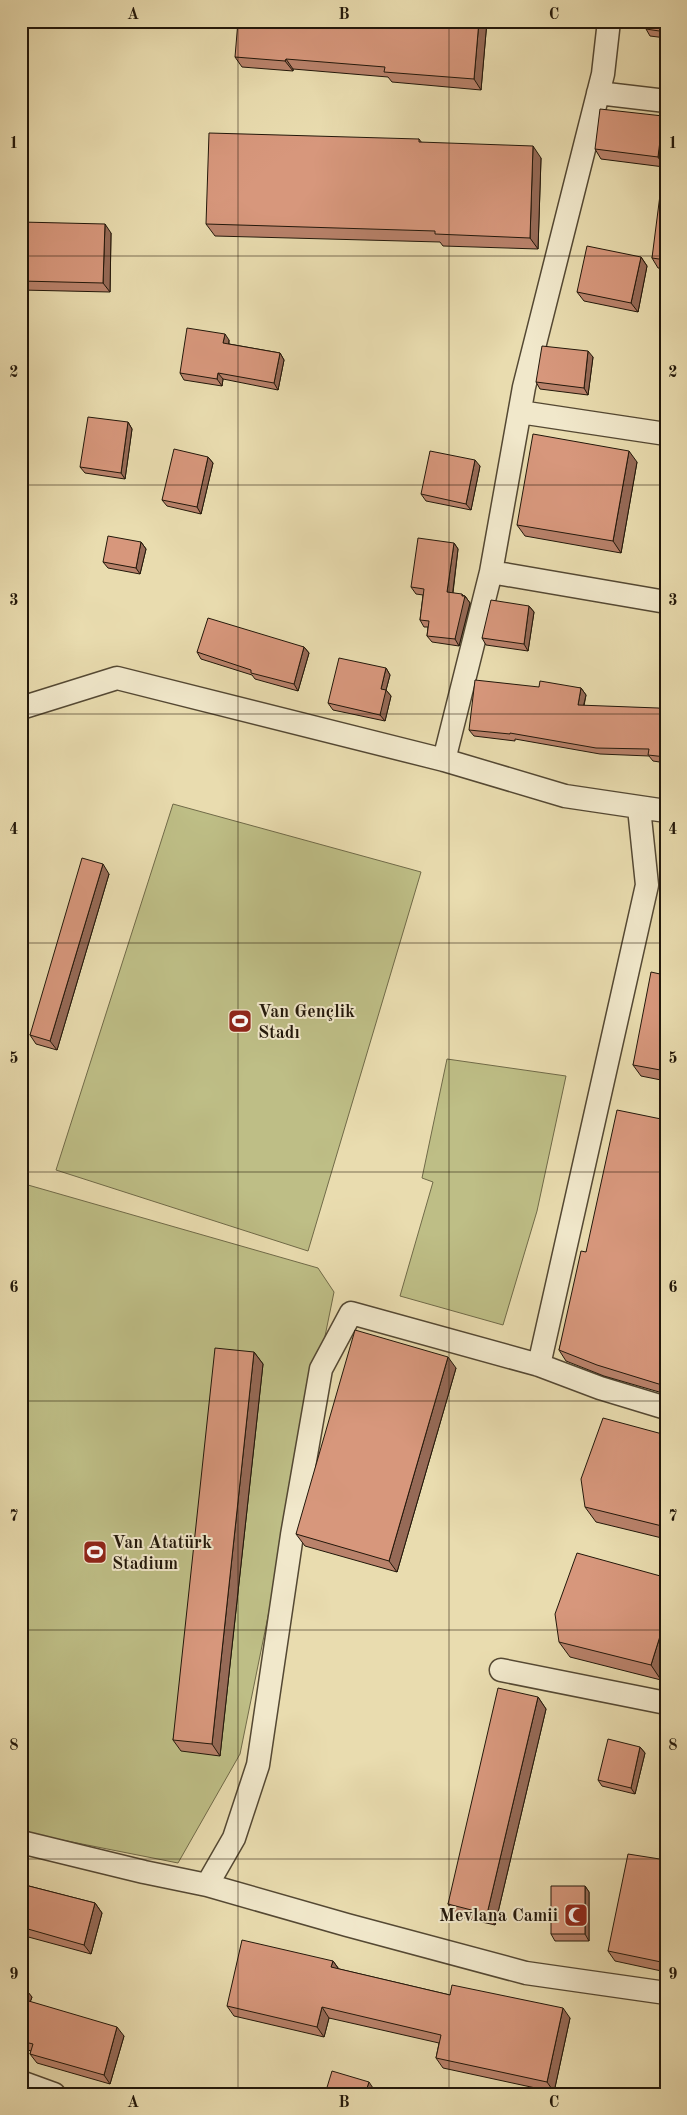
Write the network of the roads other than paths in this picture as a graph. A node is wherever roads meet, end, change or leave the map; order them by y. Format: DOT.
graph roads {
  1 [pos="609,21"];
  2 [pos="598,92"];
  3 [pos="666,100"];
  4 [pos="520,412"];
  5 [pos="666,434"];
  6 [pos="491,572"];
  7 [pos="666,602"];
  8 [pos="21,708"];
  9 [pos="444,760"];
  10 [pos="639,808"];
  11 [pos="666,811"];
  12 [pos="539,1365"];
  13 [pos="666,1408"];
  14 [pos="501,1670"];
  15 [pos="666,1703"];
  16 [pos="21,1842"];
  17 [pos="207,1885"];
  18 [pos="666,1993"];
  19 [pos="21,2082"];
  20 [pos="54,2094"];
  1 -- 2 [label="street"];
  2 -- 3 [label="street"];
  2 -- 4 [label="street"];
  4 -- 5 [label="street"];
  4 -- 6 [label="street"];
  6 -- 7 [label="street"];
  6 -- 9 [label="street"];
  8 -- 9 [label="street"];
  9 -- 10 [label="street"];
  10 -- 11 [label="street"];
  10 -- 12 [label="street"];
  12 -- 13 [label="street"];
  12 -- 17 [label="street"];
  14 -- 15 [label="street"];
  16 -- 17 [label="street"];
  17 -- 18 [label="street"];
  19 -- 20 [label="street"];
}
